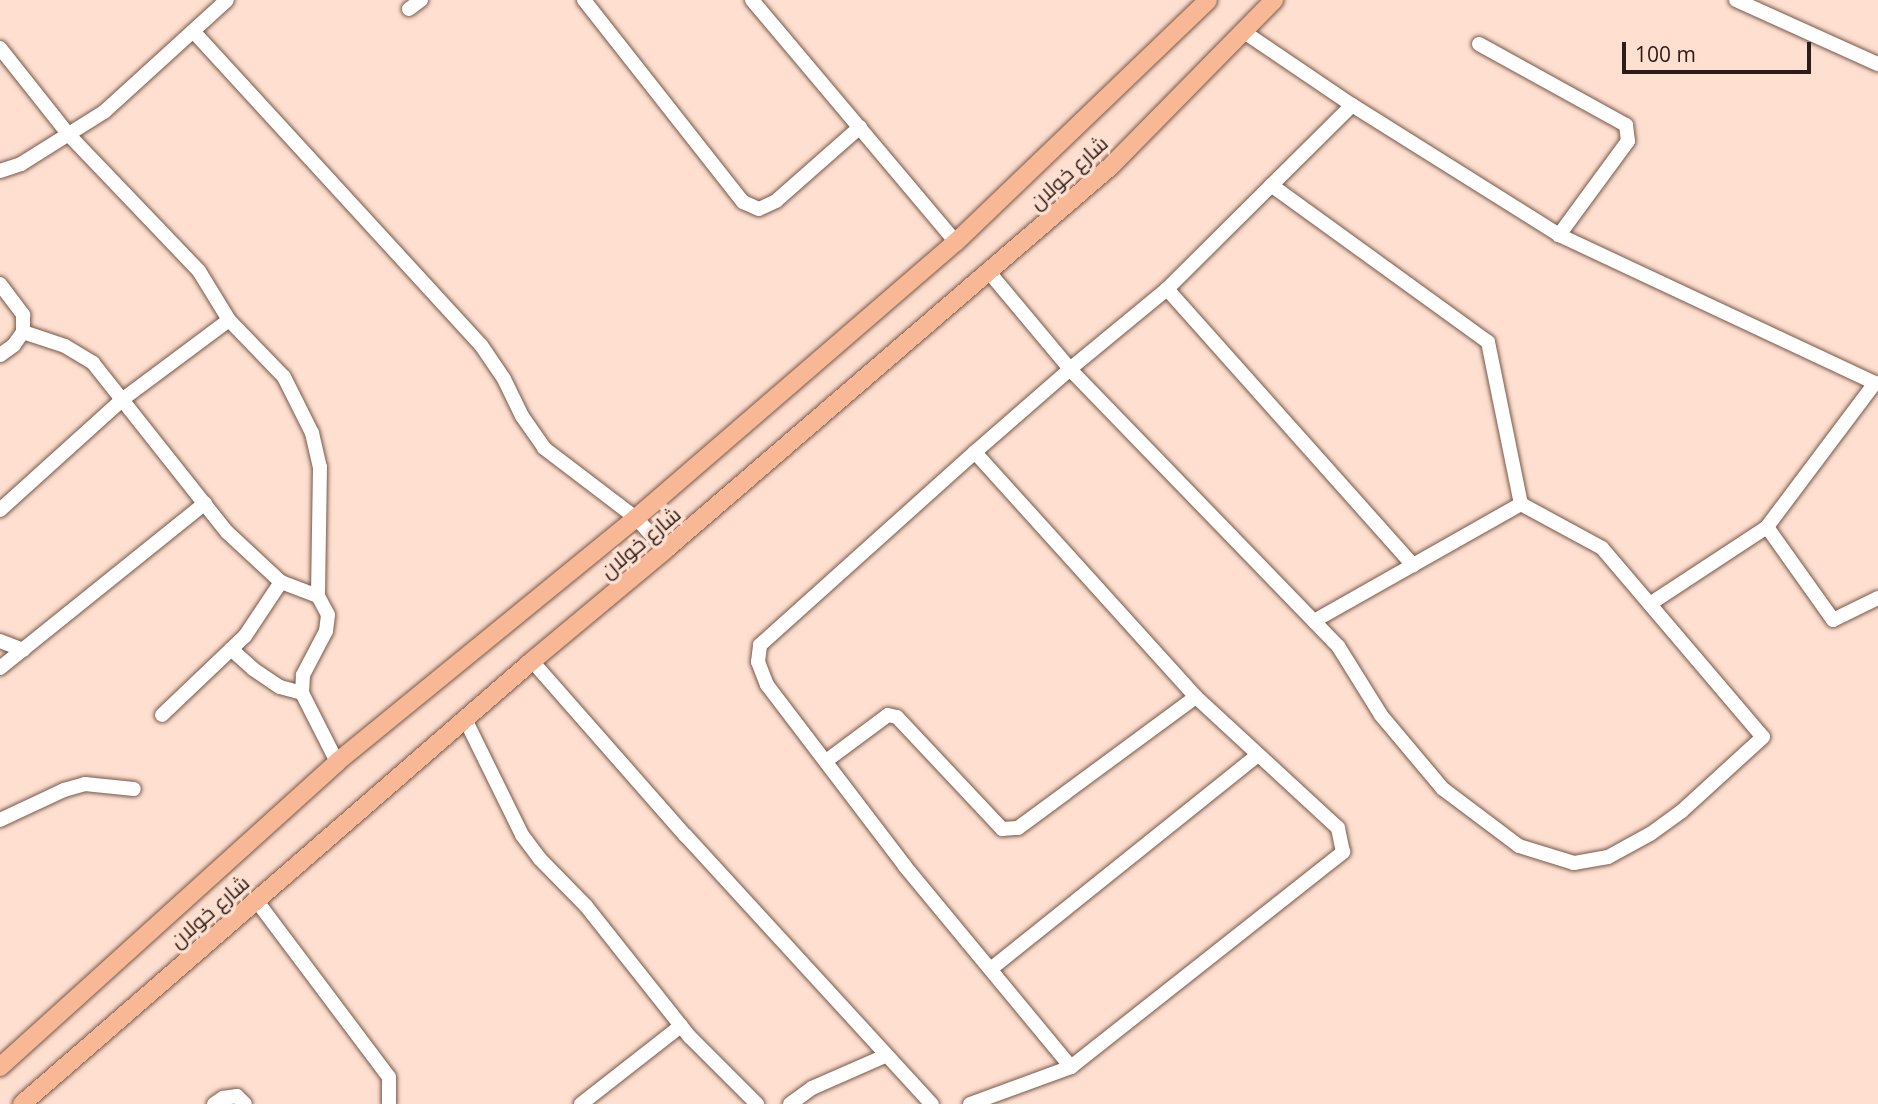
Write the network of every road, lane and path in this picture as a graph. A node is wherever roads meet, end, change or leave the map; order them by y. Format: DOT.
graph roads {
  1 [pos="228,0"];
  2 [pos="584,0"];
  3 [pos="752,0"];
  4 [pos="1208,0"];
  5 [pos="1274,0"];
  6 [pos="1736,0"];
  7 [pos="193,31"];
  8 [pos="1244,32"];
  9 [pos="1479,44"];
  10 [pos="0,48"];
  11 [pos="1878,64"];
  12 [pos="1352,105"];
  13 [pos="860,127"];
  14 [pos="69,135"];
  15 [pos="0,171"];
  16 [pos="1271,185"];
  17 [pos="1559,235"];
  18 [pos="956,242"];
  19 [pos="989,272"];
  20 [pos="0,284"];
  21 [pos="1167,289"];
  22 [pos="229,320"];
  23 [pos="23,332"];
  24 [pos="0,355"];
  25 [pos="1070,369"];
  26 [pos="1876,383"];
  27 [pos="123,399"];
  28 [pos="975,452"];
  29 [pos="205,503"];
  30 [pos="1521,504"];
  31 [pos="0,510"];
  32 [pos="636,518"];
  33 [pos="1767,527"];
  34 [pos="665,550"];
  35 [pos="1413,565"];
  36 [pos="281,582"];
  37 [pos="318,596"];
  38 [pos="1878,598"];
  39 [pos="1650,604"];
  40 [pos="1314,621"];
  41 [pos="0,641"];
  42 [pos="231,649"];
  43 [pos="23,650"];
  44 [pos="532,661"];
  45 [pos="0,668"];
  46 [pos="302,693"];
  47 [pos="1196,697"];
  48 [pos="162,715"];
  49 [pos="465,719"];
  50 [pos="1258,755"];
  51 [pos="826,761"];
  52 [pos="337,762"];
  53 [pos="134,789"];
  54 [pos="0,820"];
  55 [pos="256,900"];
  56 [pos="992,968"];
  57 [pos="681,1026"];
  58 [pos="885,1055"];
  59 [pos="2,1063"];
  60 [pos="1071,1067"];
  61 [pos="22,1104"];
  62 [pos="214,1104"];
  63 [pos="245,1104"];
  64 [pos="389,1104"];
  65 [pos="581,1104"];
  66 [pos="757,1104"];
  67 [pos="790,1104"];
  68 [pos="932,1104"];
  69 [pos="970,1104"];
  1 -- 7 [label="street"];
  2 -- 13 [label="street"];
  3 -- 13 [label="street"];
  4 -- 18 [label="main road, شارع خولان"];
  5 -- 8 [label="main road, شارع خولان"];
  6 -- 11 [label="street"];
  7 -- 14 [label="street"];
  7 -- 32 [label="street"];
  8 -- 12 [label="street"];
  8 -- 19 [label="main road, شارع خولان"];
  9 -- 17 [label="street"];
  10 -- 14 [label="street"];
  12 -- 16 [label="street"];
  12 -- 17 [label="street"];
  13 -- 18 [label="street"];
  14 -- 15 [label="street"];
  14 -- 22 [label="street"];
  16 -- 21 [label="street"];
  16 -- 30 [label="street"];
  17 -- 26 [label="street"];
  18 -- 32 [label="main road, شارع خولان"];
  19 -- 25 [label="street"];
  19 -- 34 [label="main road, شارع خولان"];
  20 -- 23 [label="street"];
  21 -- 25 [label="street"];
  21 -- 35 [label="street"];
  22 -- 27 [label="street"];
  22 -- 37 [label="street"];
  23 -- 24 [label="street"];
  23 -- 27 [label="street"];
  25 -- 28 [label="street"];
  25 -- 40 [label="street"];
  26 -- 33 [label="street"];
  27 -- 29 [label="street"];
  27 -- 31 [label="street"];
  28 -- 47 [label="street"];
  28 -- 51 [label="street"];
  29 -- 36 [label="street"];
  29 -- 43 [label="street"];
  30 -- 35 [label="street"];
  30 -- 39 [label="street"];
  32 -- 34 [label="street"];
  32 -- 52 [label="main road, شارع خولان"];
  33 -- 38 [label="street"];
  33 -- 39 [label="street"];
  34 -- 44 [label="main road, شارع خولان"];
  35 -- 40 [label="street"];
  36 -- 37 [label="street"];
  36 -- 42 [label="street"];
  37 -- 46 [label="street"];
  39 -- 40 [label="street"];
  41 -- 43 [label="street"];
  42 -- 46 [label="street"];
  42 -- 48 [label="street"];
  43 -- 45 [label="street"];
  44 -- 49 [label="main road, شارع خولان"];
  44 -- 58 [label="street"];
  46 -- 52 [label="street"];
  47 -- 50 [label="street"];
  47 -- 51 [label="street"];
  49 -- 55 [label="main road, شارع خولان"];
  49 -- 57 [label="street"];
  50 -- 56 [label="street"];
  50 -- 60 [label="street"];
  51 -- 56 [label="street"];
  52 -- 59 [label="main road, شارع خولان"];
  53 -- 54 [label="street"];
  55 -- 61 [label="main road, شارع خولان"];
  55 -- 64 [label="street"];
  56 -- 60 [label="street"];
  57 -- 65 [label="street"];
  57 -- 66 [label="street"];
  58 -- 67 [label="street"];
  58 -- 68 [label="street"];
  60 -- 69 [label="street"];
  62 -- 63 [label="street"];
}
